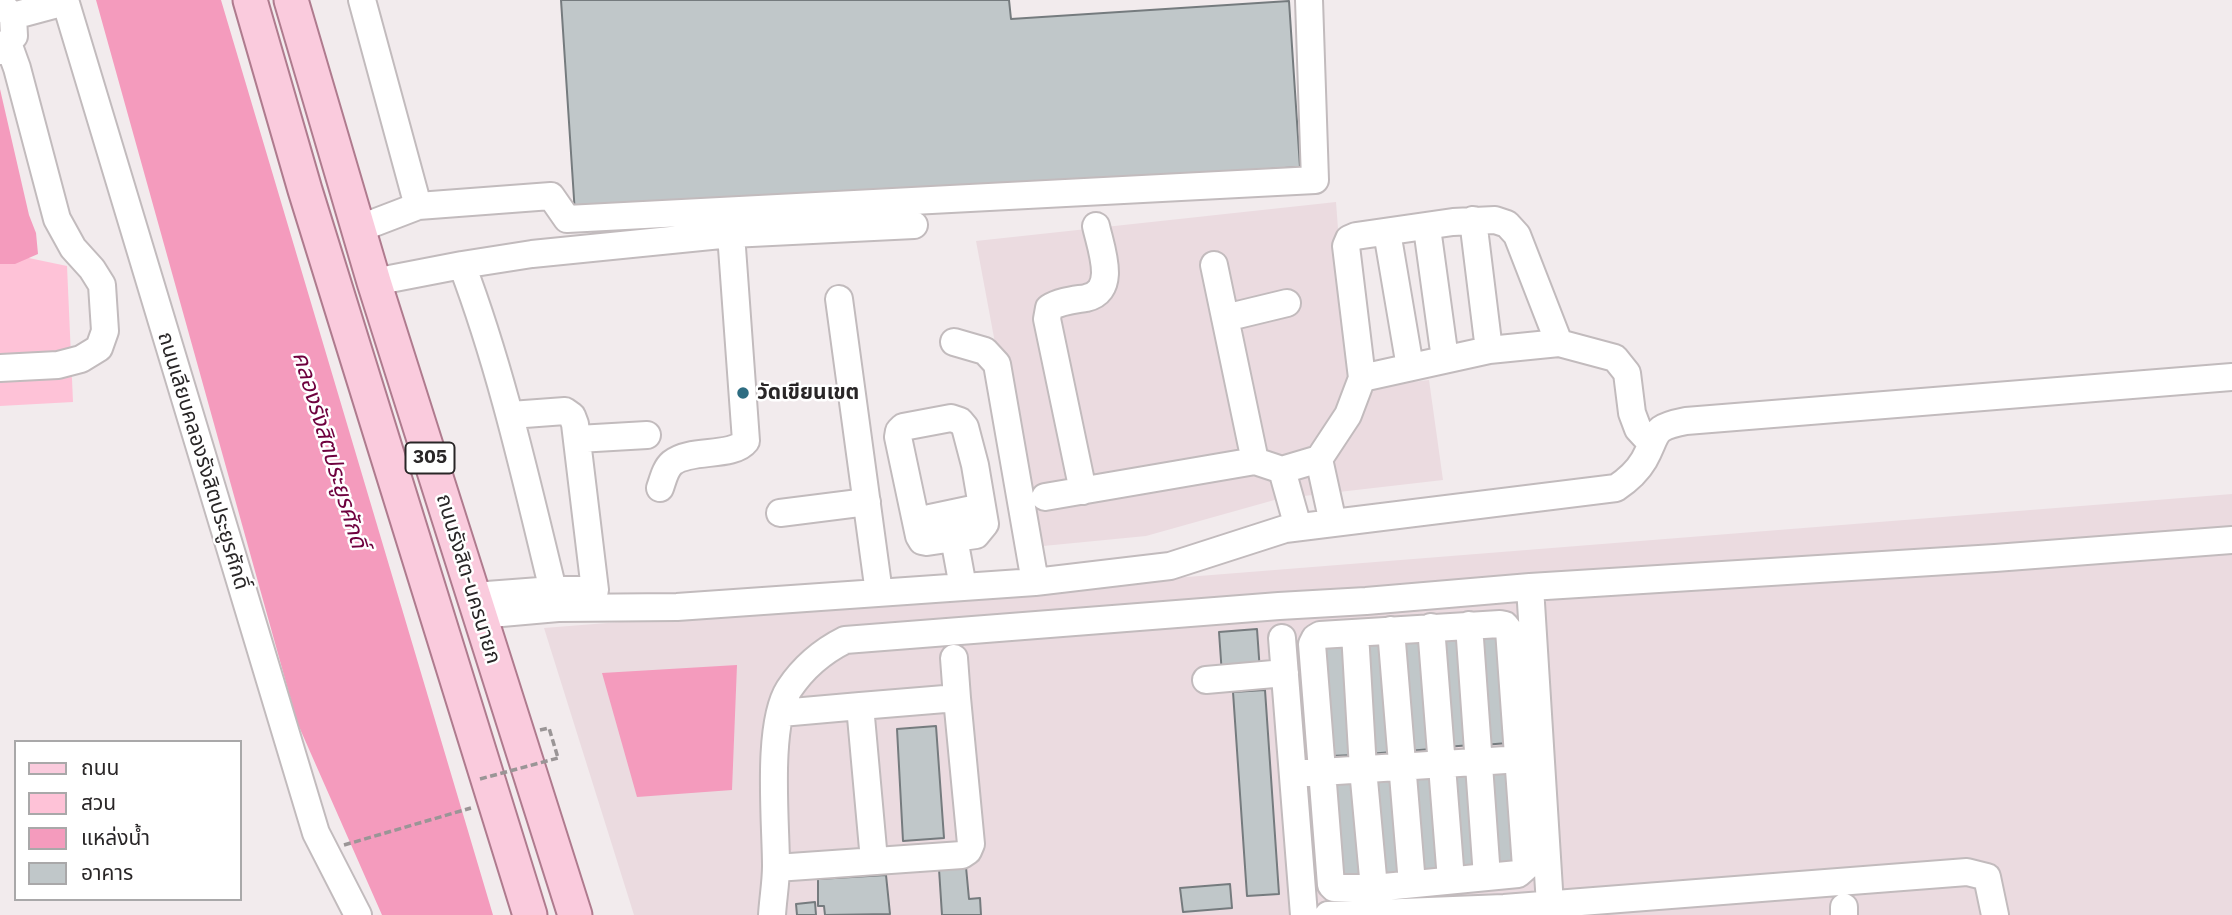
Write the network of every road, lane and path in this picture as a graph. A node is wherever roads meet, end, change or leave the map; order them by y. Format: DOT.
graph roads {
  1 [pos="250,0"];
  2 [pos="291,0"];
  3 [pos="362,0"];
  4 [pos="1309,0"];
  5 [pos="65,1"];
  6 [pos="7,10"];
  7 [pos="4,47"];
  8 [pos="418,206"];
  9 [pos="1473,220"];
  10 [pos="914,225"];
  11 [pos="1096,226"];
  12 [pos="1427,228"];
  13 [pos="358,229"];
  14 [pos="1387,232"];
  15 [pos="731,234"];
  16 [pos="462,265"];
  17 [pos="1214,265"];
  18 [pos="374,282"];
  19 [pos="839,299"];
  20 [pos="1287,303"];
  21 [pos="1225,317"];
  22 [pos="954,342"];
  23 [pos="1559,343"];
  24 [pos="1489,350"];
  25 [pos="1445,359"];
  26 [pos="1410,367"];
  27 [pos="0,368"];
  28 [pos="2232,377"];
  29 [pos="1362,378"];
  30 [pos="511,415"];
  31 [pos="647,435"];
  32 [pos="578,439"];
  33 [pos="1650,442"];
  34 [pos="1319,459"];
  35 [pos="1255,461"];
  36 [pos="1282,470"];
  37 [pos="660,488"];
  38 [pos="1083,491"];
  39 [pos="1045,497"];
  40 [pos="867,502"];
  41 [pos="982,507"];
  42 [pos="780,513"];
  43 [pos="916,521"];
  44 [pos="1333,523"];
  45 [pos="1298,527"];
  46 [pos="954,538"];
  47 [pos="2232,540"];
  48 [pos="1035,582"];
  49 [pos="878,585"];
  50 [pos="963,587"];
  51 [pos="1530,587"];
  52 [pos="552,590"];
  53 [pos="595,590"];
  54 [pos="477,606"];
  55 [pos="1469,625"];
  56 [pos="1431,627"];
  57 [pos="1391,630"];
  58 [pos="1355,633"];
  59 [pos="1282,638"];
  60 [pos="954,658"];
  61 [pos="1523,662"];
  62 [pos="1285,673"];
  63 [pos="1206,680"];
  64 [pos="957,698"];
  65 [pos="860,706"];
  66 [pos="781,713"];
  67 [pos="558,758"];
  68 [pos="1530,758"];
  69 [pos="1478,761"];
  70 [pos="1441,764"];
  71 [pos="1401,766"];
  72 [pos="1363,769"];
  73 [pos="1321,772"];
  74 [pos="1294,774"];
  75 [pos="480,779"];
  76 [pos="473,808"];
  77 [pos="341,846"];
  78 [pos="1536,852"];
  79 [pos="874,860"];
  80 [pos="776,868"];
  81 [pos="1488,877"];
  82 [pos="1451,880"];
  83 [pos="1412,884"];
  84 [pos="1374,888"];
  85 [pos="1550,905"];
  86 [pos="1505,912"];
  87 [pos="358,915"];
  88 [pos="530,915"];
  89 [pos="575,915"];
  90 [pos="772,915"];
  91 [pos="1304,915"];
  92 [pos="1328,915"];
  93 [pos="1995,915"];
  1 -- 88 [label="main road, ถนนรังสิต-นครนายก / 305"];
  2 -- 13 [label="main road, ถนนรังสิต-นครนายก / 305"];
  3 -- 8 [label="street"];
  4 -- 8 [label="street"];
  5 -- 6 [label="street"];
  5 -- 87 [label="street, ถนนเลียบคลองรังสิตประยูรศักดิ์"];
  6 -- 7 [label="street"];
  7 -- 27 [label="street"];
  8 -- 13 [label="street"];
  9 -- 12 [label="street"];
  9 -- 23 [label="street"];
  9 -- 24 [label="street"];
  10 -- 15 [label="street"];
  11 -- 38 [label="street"];
  12 -- 14 [label="street"];
  12 -- 25 [label="street"];
  13 -- 18 [label="main road, ถนนรังสิต-นครนายก / 305"];
  14 -- 26 [label="street"];
  14 -- 29 [label="street"];
  15 -- 16 [label="street"];
  15 -- 37 [label="street"];
  16 -- 18 [label="street"];
  16 -- 30 [label="street"];
  17 -- 21 [label="street"];
  18 -- 54 [label="main road, ถนนรังสิต-นครนายก / 305"];
  19 -- 40 [label="street"];
  20 -- 21 [label="street"];
  21 -- 35 [label="street"];
  22 -- 48 [label="street"];
  23 -- 24 [label="street"];
  23 -- 33 [label="street"];
  24 -- 25 [label="street"];
  25 -- 26 [label="street"];
  26 -- 29 [label="street"];
  28 -- 33 [label="street"];
  29 -- 34 [label="street"];
  30 -- 32 [label="street"];
  30 -- 52 [label="street"];
  31 -- 32 [label="street"];
  32 -- 53 [label="street"];
  33 -- 44 [label="street"];
  34 -- 36 [label="street"];
  34 -- 44 [label="street"];
  35 -- 36 [label="street"];
  35 -- 38 [label="street"];
  36 -- 45 [label="street"];
  38 -- 39 [label="street"];
  40 -- 42 [label="street"];
  40 -- 49 [label="street"];
  41 -- 43 [label="street"];
  41 -- 43 [label="street"];
  41 -- 46 [label="street"];
  43 -- 46 [label="street"];
  44 -- 45 [label="street"];
  45 -- 48 [label="street"];
  46 -- 50 [label="street"];
  47 -- 51 [label="street"];
  48 -- 50 [label="street"];
  49 -- 50 [label="street"];
  49 -- 53 [label="street"];
  49 -- 54 [label="street"];
  51 -- 61 [label="street"];
  51 -- 66 [label="street"];
  52 -- 53 [label="street"];
  52 -- 54 [label="street"];
  54 -- 89 [label="main road, ถนนรังสิต-นครนายก / 305"];
  55 -- 56 [label="street"];
  55 -- 61 [label="street"];
  55 -- 69 [label="street"];
  56 -- 57 [label="street"];
  56 -- 70 [label="street"];
  57 -- 58 [label="street"];
  57 -- 71 [label="street"];
  58 -- 72 [label="street"];
  58 -- 73 [label="street"];
  59 -- 62 [label="street"];
  60 -- 64 [label="street"];
  61 -- 68 [label="street"];
  62 -- 63 [label="street"];
  62 -- 74 [label="street"];
  64 -- 65 [label="street"];
  64 -- 79 [label="street"];
  65 -- 66 [label="street"];
  65 -- 79 [label="street"];
  66 -- 80 [label="street"];
  67 -- 75 [label="path, bridge"];
  68 -- 69 [label="street"];
  68 -- 78 [label="street"];
  69 -- 70 [label="street"];
  69 -- 81 [label="street"];
  70 -- 71 [label="street"];
  70 -- 82 [label="street"];
  71 -- 72 [label="street"];
  71 -- 83 [label="street"];
  72 -- 73 [label="street"];
  72 -- 84 [label="street"];
  73 -- 74 [label="street"];
  73 -- 84 [label="street"];
  74 -- 91 [label="street"];
  76 -- 77 [label="path"];
  78 -- 81 [label="street"];
  78 -- 85 [label="street"];
  79 -- 80 [label="street"];
  80 -- 90 [label="street"];
  81 -- 82 [label="street"];
  82 -- 83 [label="street"];
  83 -- 84 [label="street"];
  85 -- 86 [label="street"];
  85 -- 93 [label="street"];
  86 -- 92 [label="street"];
}
